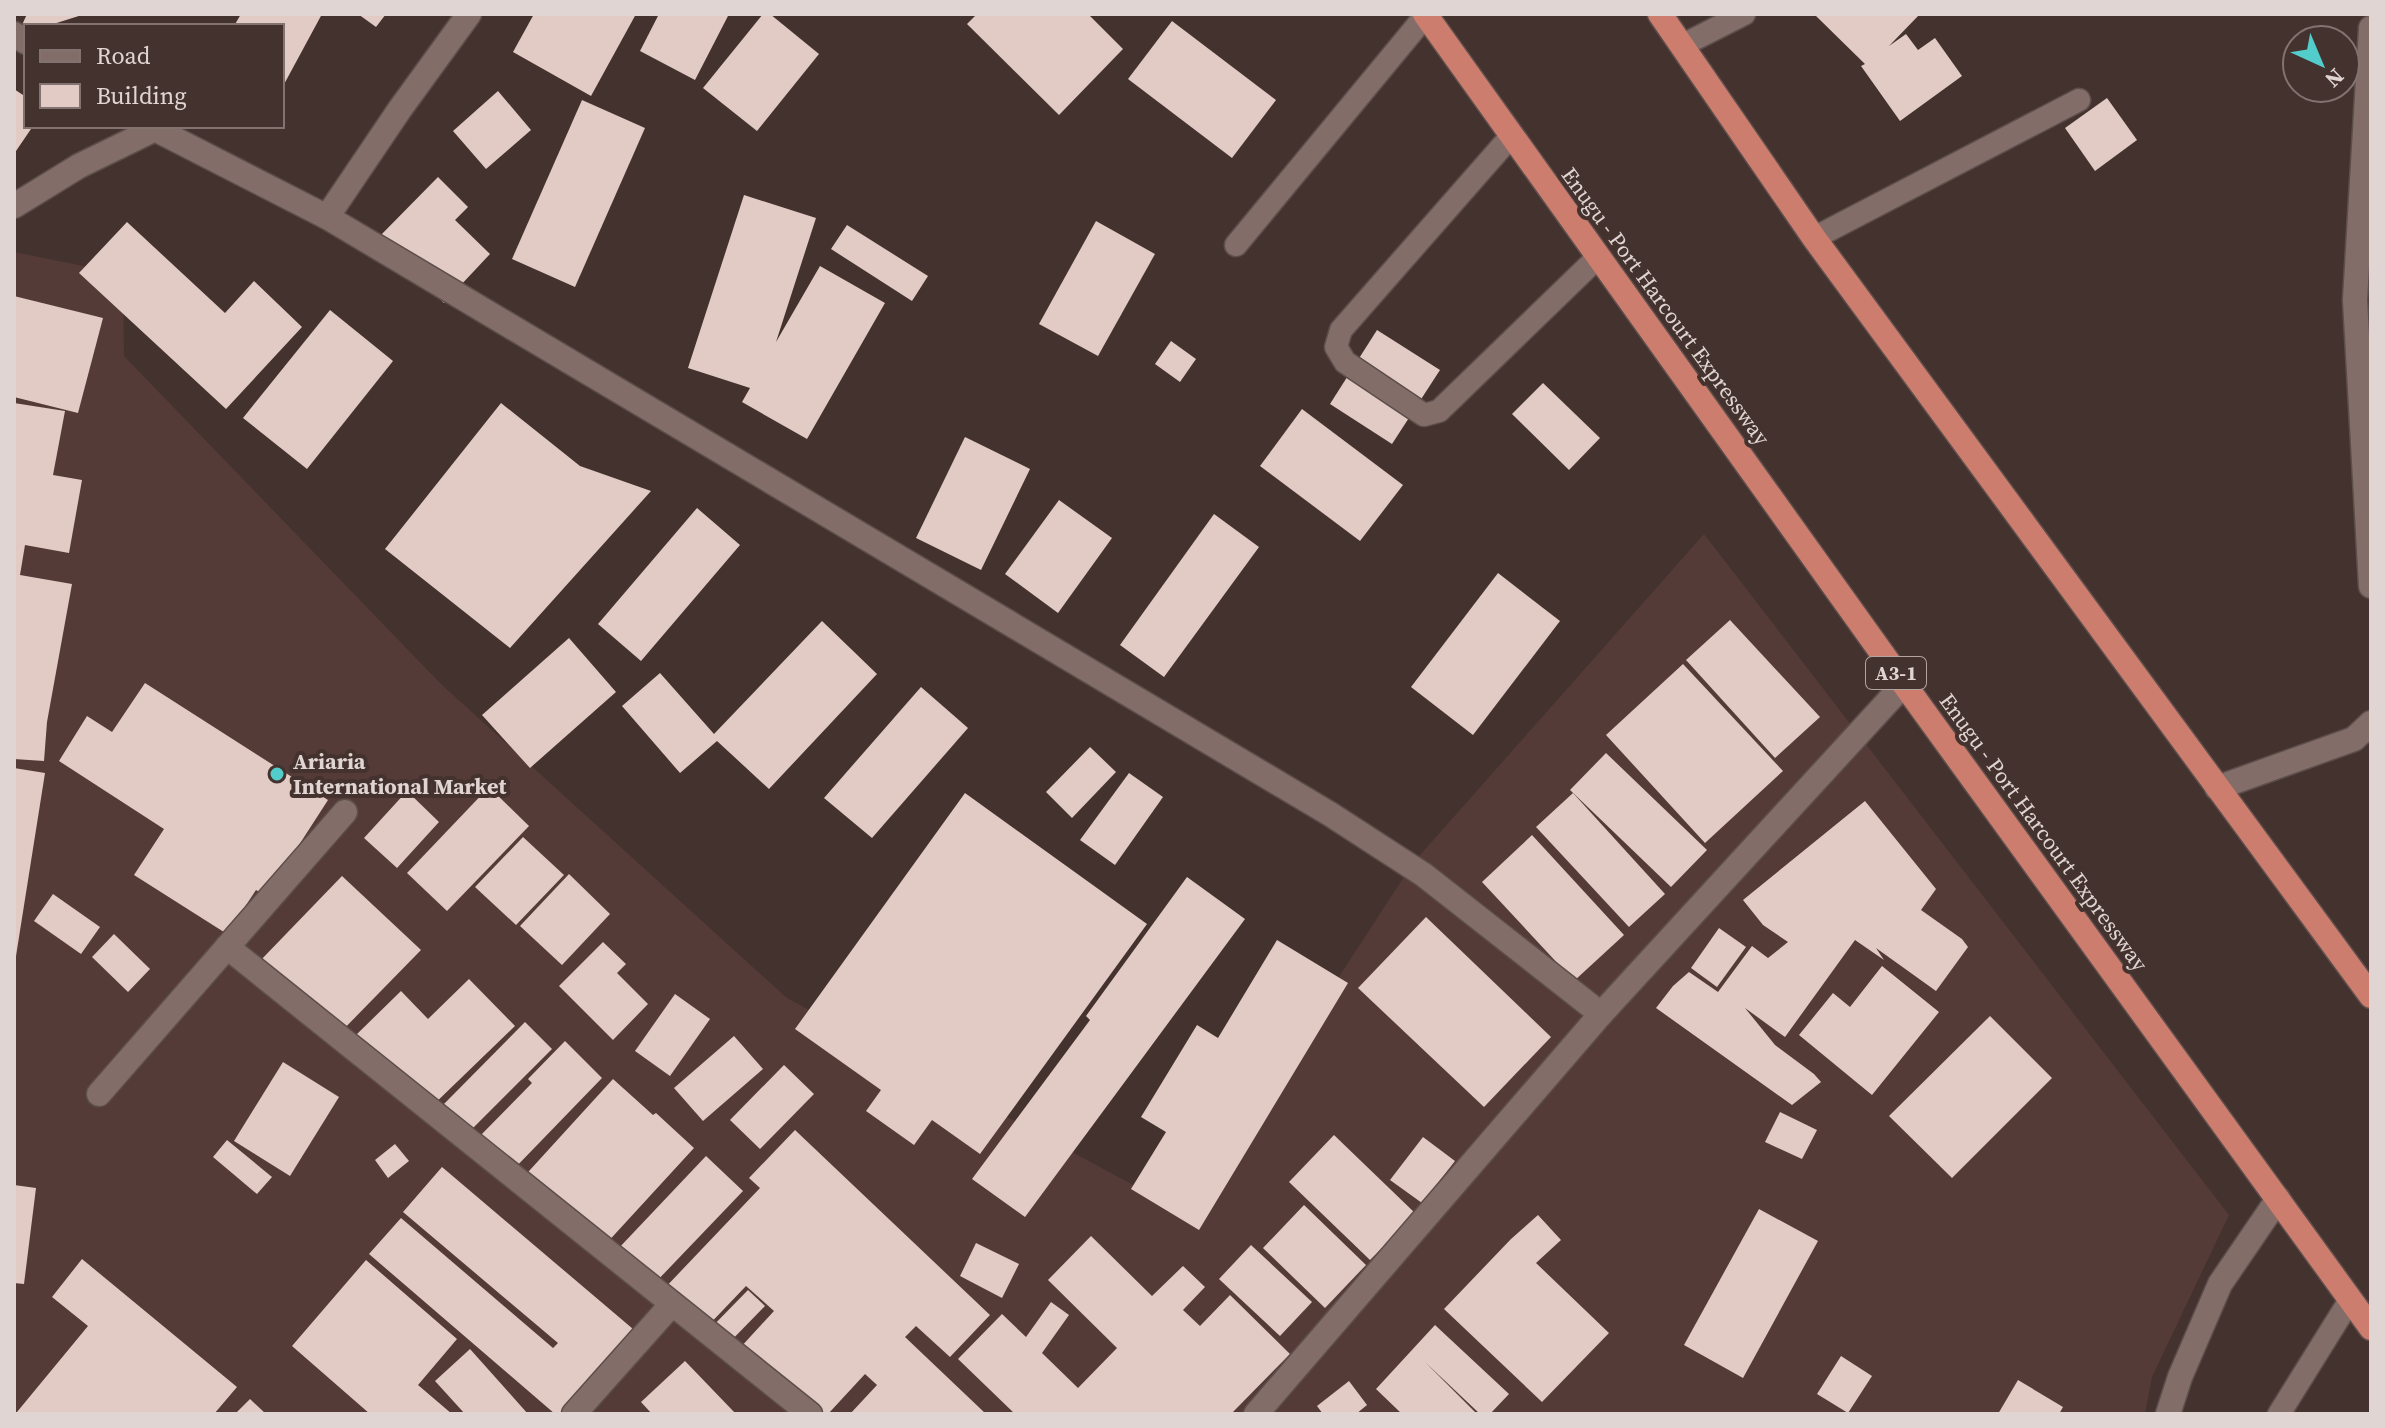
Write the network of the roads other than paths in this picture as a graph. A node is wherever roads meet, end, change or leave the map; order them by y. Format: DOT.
graph roads {
  1 [pos="469,14"];
  2 [pos="1425,14"];
  3 [pos="1660,14"];
  4 [pos="1744,14"];
  5 [pos="2371,28"];
  6 [pos="1683,45"];
  7 [pos="2079,100"];
  8 [pos="151,128"];
  9 [pos="155,128"];
  10 [pos="1512,135"];
  11 [pos="14,206"];
  12 [pos="327,217"];
  13 [pos="1814,238"];
  14 [pos="1236,245"];
  15 [pos="1598,257"];
  16 [pos="2371,586"];
  17 [pos="1904,684"];
  18 [pos="2371,723"];
  19 [pos="2217,788"];
  20 [pos="345,812"];
  21 [pos="227,947"];
  22 [pos="2371,996"];
  23 [pos="1601,1014"];
  24 [pos="99,1094"];
  25 [pos="2278,1199"];
  26 [pos="2350,1300"];
  27 [pos="672,1304"];
  28 [pos="2371,1328"];
  29 [pos="574,1414"];
  30 [pos="810,1414"];
  31 [pos="1256,1414"];
  32 [pos="2168,1414"];
  33 [pos="2279,1414"];
  1 -- 12 [label="street"];
  2 -- 10 [label="highway, Enugu - Port Harcourt Expressway / A3-1"];
  2 -- 14 [label="lane"];
  3 -- 6 [label="highway"];
  4 -- 6 [label="lane"];
  5 -- 16 [label="street"];
  6 -- 13 [label="highway"];
  7 -- 13 [label="lane"];
  8 -- 11 [label="street"];
  9 -- 12 [label="street"];
  10 -- 15 [label="highway, Enugu - Port Harcourt Expressway / A3-1"];
  10 -- 15 [label="lane"];
  12 -- 23 [label="street"];
  13 -- 19 [label="highway"];
  15 -- 17 [label="highway, Enugu - Port Harcourt Expressway / A3-1"];
  17 -- 23 [label="street"];
  17 -- 25 [label="highway, Enugu - Port Harcourt Expressway / A3-1"];
  18 -- 19 [label="street"];
  19 -- 22 [label="highway"];
  20 -- 21 [label="street"];
  21 -- 24 [label="street"];
  21 -- 27 [label="street"];
  23 -- 31 [label="street"];
  25 -- 26 [label="highway, Enugu - Port Harcourt Expressway / A3-1"];
  25 -- 32 [label="street"];
  26 -- 28 [label="highway, Enugu - Port Harcourt Expressway / A3-1"];
  26 -- 33 [label="lane"];
  27 -- 29 [label="street"];
  27 -- 30 [label="street"];
}
